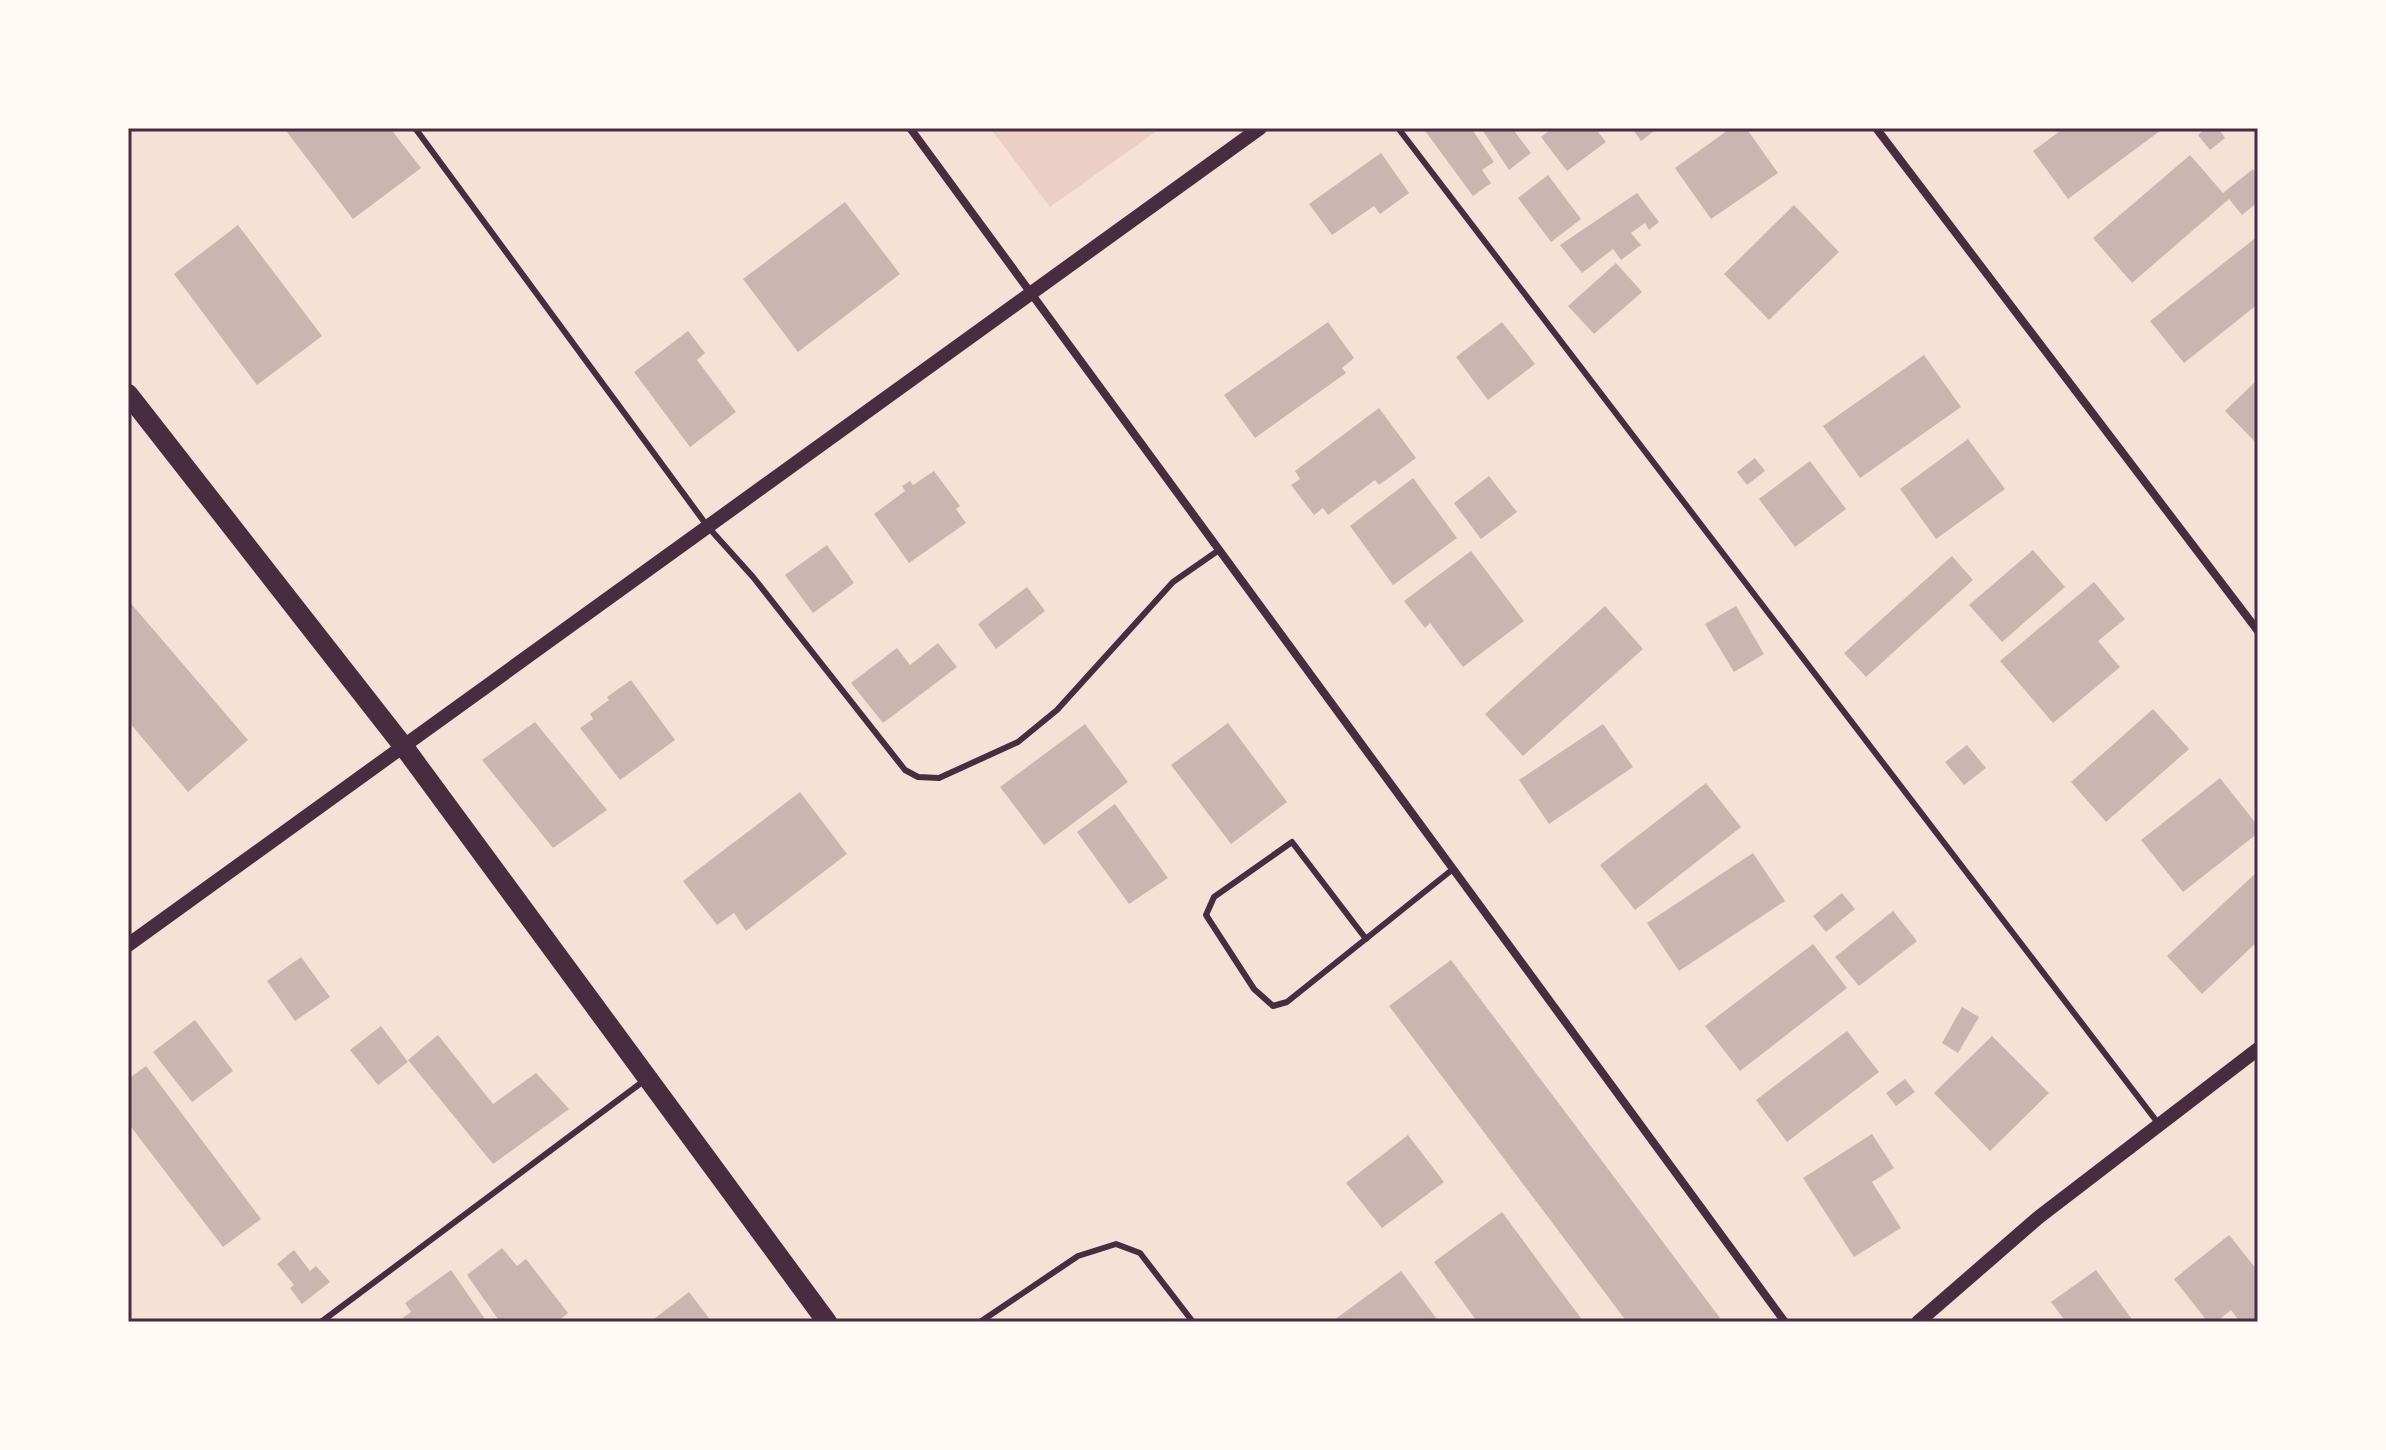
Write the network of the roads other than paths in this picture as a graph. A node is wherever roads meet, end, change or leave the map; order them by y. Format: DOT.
graph roads {
  1 [pos="415,128"];
  2 [pos="910,128"];
  3 [pos="1260,128"];
  4 [pos="1398,128"];
  5 [pos="1876,128"];
  6 [pos="1031,292"];
  7 [pos="128,394"];
  8 [pos="708,527"];
  9 [pos="1219,550"];
  10 [pos="2258,631"];
  11 [pos="404,747"];
  12 [pos="1453,869"];
  13 [pos="1366,939"];
  14 [pos="128,945"];
  15 [pos="2258,1049"];
  16 [pos="647,1079"];
  17 [pos="2159,1125"];
  18 [pos="321,1322"];
  19 [pos="827,1322"];
  20 [pos="980,1322"];
  21 [pos="1193,1322"];
  22 [pos="1785,1322"];
  23 [pos="1918,1322"];
  1 -- 8 [label="lane"];
  2 -- 6 [label="street"];
  3 -- 6 [label="street"];
  4 -- 17 [label="lane"];
  5 -- 10 [label="street"];
  6 -- 8 [label="street"];
  6 -- 9 [label="street"];
  7 -- 11 [label="main road"];
  8 -- 9 [label="lane"];
  8 -- 11 [label="street"];
  9 -- 12 [label="street"];
  11 -- 14 [label="street"];
  11 -- 16 [label="main road"];
  12 -- 13 [label="lane"];
  12 -- 22 [label="street"];
  13 -- 13 [label="lane"];
  15 -- 17 [label="street"];
  16 -- 18 [label="lane"];
  16 -- 19 [label="main road"];
  17 -- 23 [label="street"];
  20 -- 21 [label="lane"];
}
